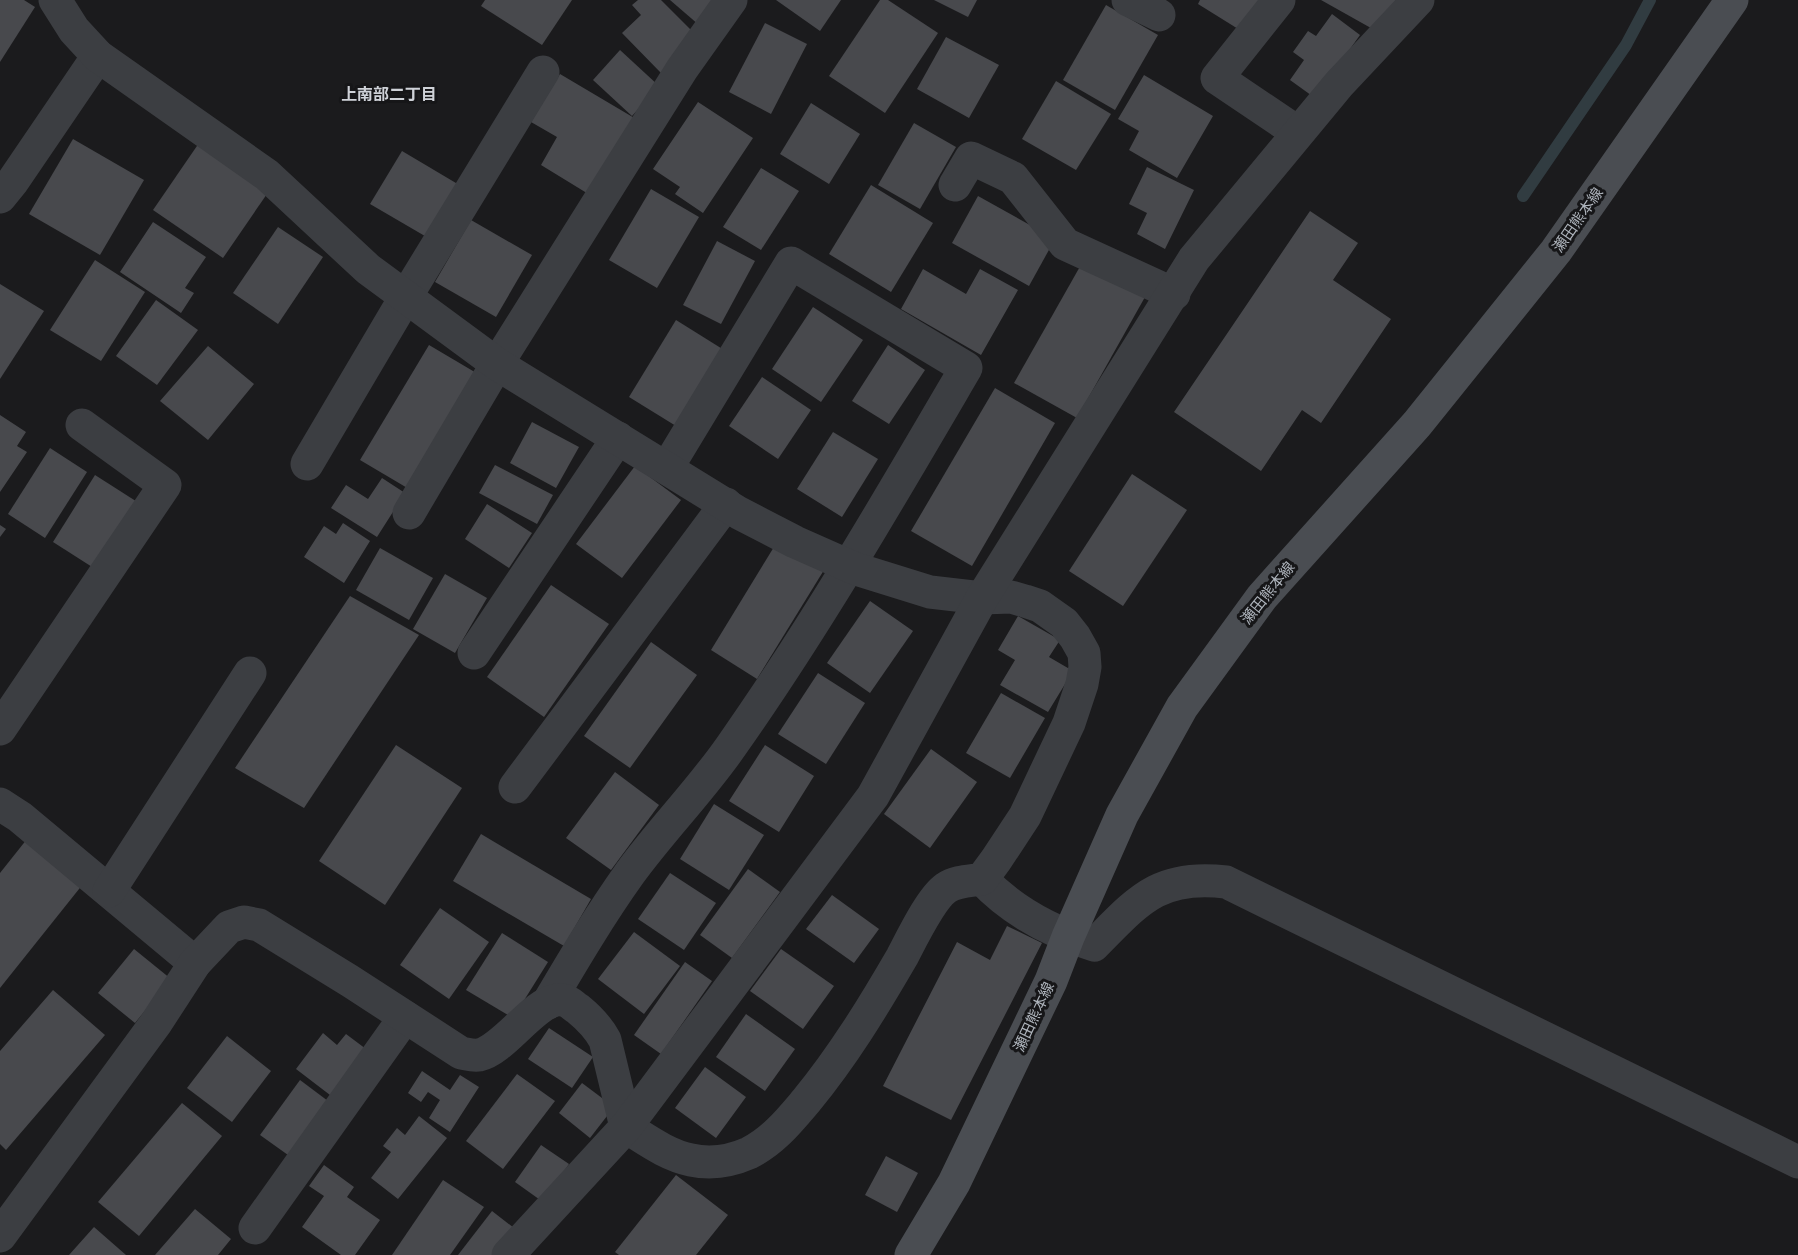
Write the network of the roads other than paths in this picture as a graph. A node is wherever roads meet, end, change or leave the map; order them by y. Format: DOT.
graph roads {
  1 [pos="55,0"];
  2 [pos="731,0"];
  3 [pos="1128,0"];
  4 [pos="1279,0"];
  5 [pos="1418,0"];
  6 [pos="1732,0"];
  7 [pos="1159,15"];
  8 [pos="98,56"];
  9 [pos="543,72"];
  10 [pos="1297,132"];
  11 [pos="968,161"];
  12 [pos="0,197"];
  13 [pos="1173,294"];
  14 [pos="405,298"];
  15 [pos="497,364"];
  16 [pos="82,425"];
  17 [pos="618,438"];
  18 [pos="307,464"];
  19 [pos="668,468"];
  20 [pos="726,504"];
  21 [pos="409,513"];
  22 [pos="849,566"];
  23 [pos="982,598"];
  24 [pos="474,653"];
  25 [pos="250,673"];
  26 [pos="0,729"];
  27 [pos="515,787"];
  28 [pos="0,804"];
  29 [pos="981,879"];
  30 [pos="109,891"];
  31 [pos="1068,937"];
  32 [pos="195,963"];
  33 [pos="548,1003"];
  34 [pos="405,1017"];
  35 [pos="626,1127"];
  36 [pos="1798,1162"];
  37 [pos="255,1228"];
  38 [pos="0,1236"];
  39 [pos="508,1255"];
  40 [pos="911,1255"];
  1 -- 8 [label="street"];
  2 -- 15 [label="street"];
  3 -- 7 [label="street"];
  4 -- 10 [label="street"];
  5 -- 10 [label="street"];
  6 -- 31 [label="main road, 瀬田熊本線"];
  8 -- 12 [label="street"];
  8 -- 14 [label="street"];
  9 -- 14 [label="street"];
  10 -- 13 [label="street"];
  11 -- 13 [label="street"];
  13 -- 23 [label="street"];
  14 -- 15 [label="street"];
  14 -- 18 [label="street"];
  15 -- 17 [label="street"];
  15 -- 21 [label="street"];
  16 -- 26 [label="street"];
  17 -- 19 [label="street"];
  17 -- 24 [label="street"];
  19 -- 20 [label="street"];
  19 -- 22 [label="street"];
  20 -- 22 [label="street"];
  20 -- 27 [label="street"];
  22 -- 23 [label="street"];
  22 -- 33 [label="street"];
  23 -- 29 [label="street"];
  23 -- 35 [label="street"];
  25 -- 30 [label="street"];
  28 -- 30 [label="street"];
  29 -- 31 [label="street"];
  29 -- 35 [label="street"];
  30 -- 32 [label="street"];
  31 -- 36 [label="street"];
  31 -- 40 [label="main road, 瀬田熊本線"];
  32 -- 34 [label="street"];
  32 -- 38 [label="street"];
  33 -- 34 [label="street"];
  33 -- 35 [label="street"];
  34 -- 37 [label="street"];
  35 -- 39 [label="street"];
}
